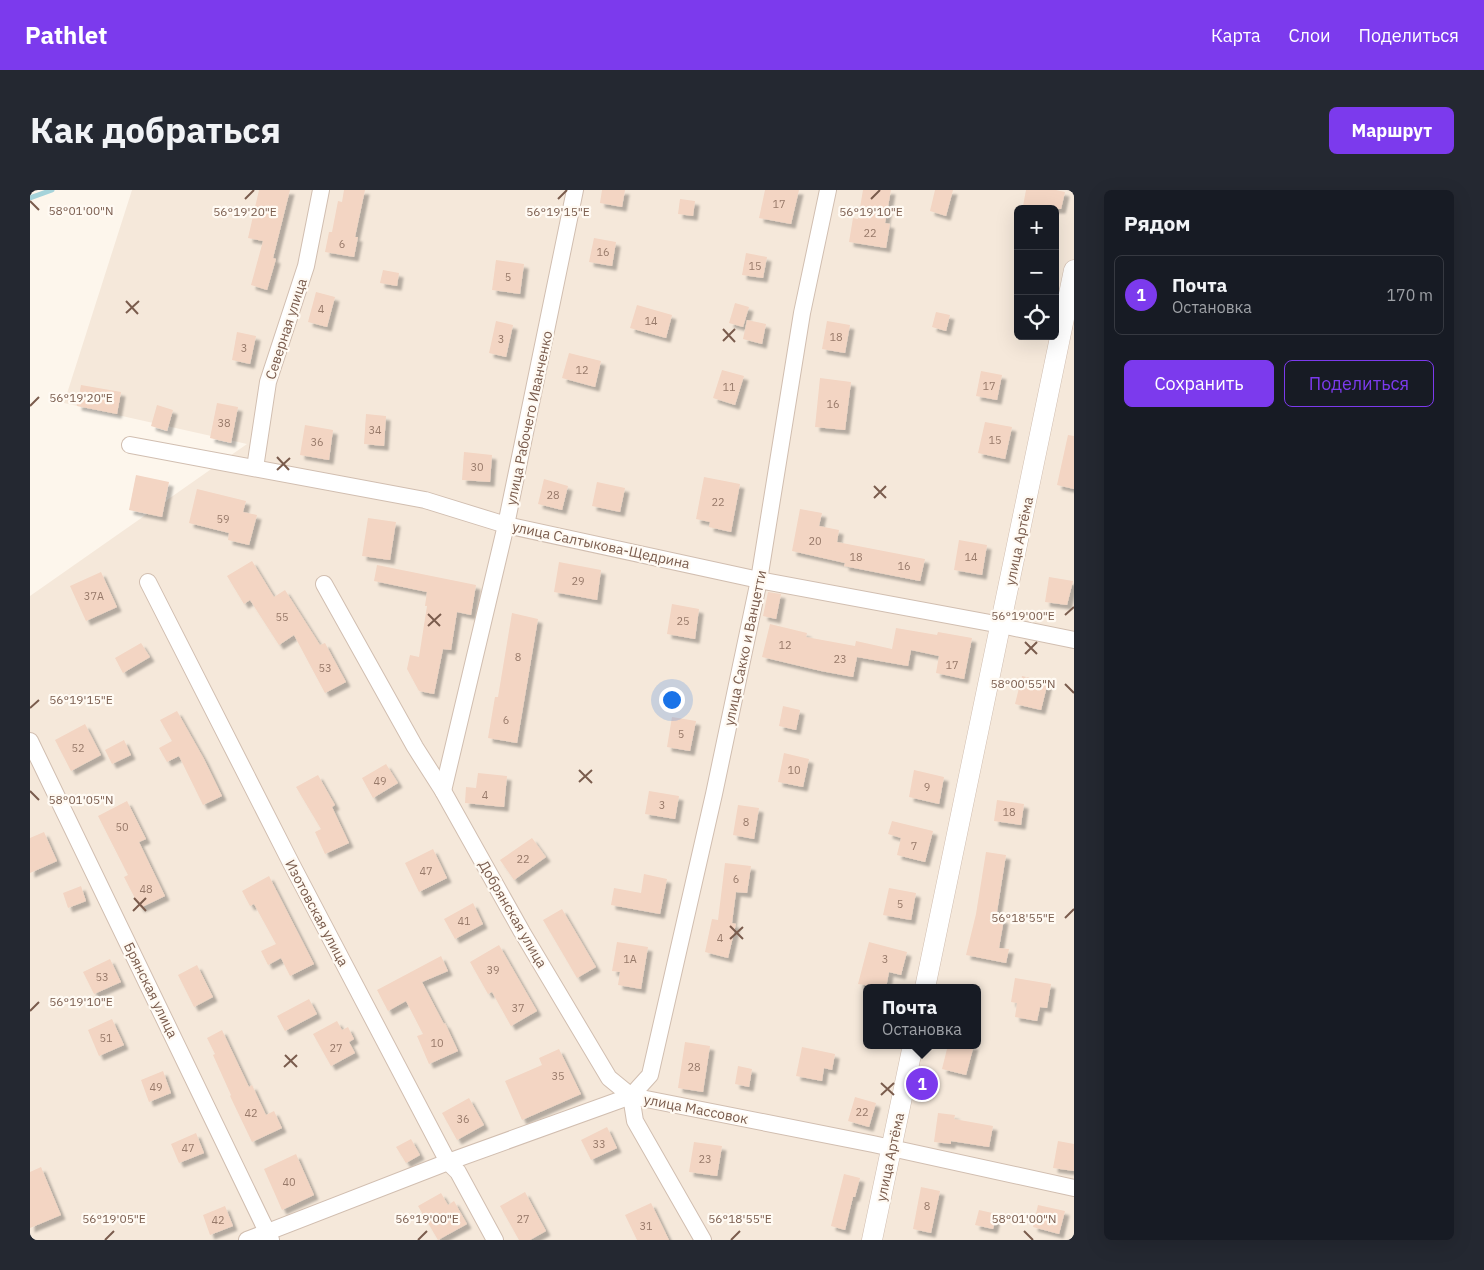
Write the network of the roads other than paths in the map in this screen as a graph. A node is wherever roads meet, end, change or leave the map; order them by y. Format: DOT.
graph roads {
  1 [pos="321,190"];
  2 [pos="575,190"];
  3 [pos="828,190"];
  4 [pos="1074,270"];
  5 [pos="130,445"];
  6 [pos="255,468"];
  7 [pos="506,525"];
  8 [pos="759,580"];
  9 [pos="148,582"];
  10 [pos="324,584"];
  11 [pos="1002,625"];
  12 [pos="1074,640"];
  13 [pos="30,741"];
  14 [pos="443,791"];
  15 [pos="926,984"];
  16 [pos="912,1049"];
  17 [pos="631,1096"];
  18 [pos="892,1148"];
  19 [pos="448,1162"];
  20 [pos="1074,1188"];
  21 [pos="269,1236"];
  22 [pos="248,1240"];
  23 [pos="495,1240"];
  24 [pos="703,1240"];
  25 [pos="872,1240"];
  1 -- 6 [label="street, Северная улица"];
  2 -- 7 [label="street, улица Рабочего Иванченко"];
  3 -- 8 [label="street, улица Сакко и Ванцетти"];
  4 -- 11 [label="street, улица Артёма"];
  5 -- 6 [label="street, улица Салтыкова-Щедрина"];
  6 -- 7 [label="street, улица Салтыкова-Щедрина"];
  7 -- 8 [label="street, улица Салтыкова-Щедрина"];
  7 -- 14 [label="street, улица Рабочего Иванченко"];
  8 -- 11 [label="street, улица Салтыкова-Щедрина"];
  8 -- 17 [label="street, улица Сакко и Ванцетти"];
  9 -- 19 [label="street, Изотовская улица"];
  10 -- 14 [label="street, Добрянская улица"];
  11 -- 12 [label="street, улица Салтыкова-Щедрина"];
  11 -- 15 [label="street, улица Артёма"];
  13 -- 21 [label="street, Брянская улица"];
  14 -- 17 [label="street, Добрянская улица"];
  16 -- 18 [label="street, улица Артёма"];
  17 -- 18 [label="street, улица Массовок"];
  17 -- 19 [label="street, улица Массовок"];
  17 -- 24 [label="street"];
  18 -- 20 [label="street, улица Массовок"];
  18 -- 25 [label="street, улица Артёма"];
  19 -- 21 [label="street, улица Массовок"];
  19 -- 23 [label="street, Изотовская улица"];
  21 -- 22 [label="street, улица Массовок"];
}
